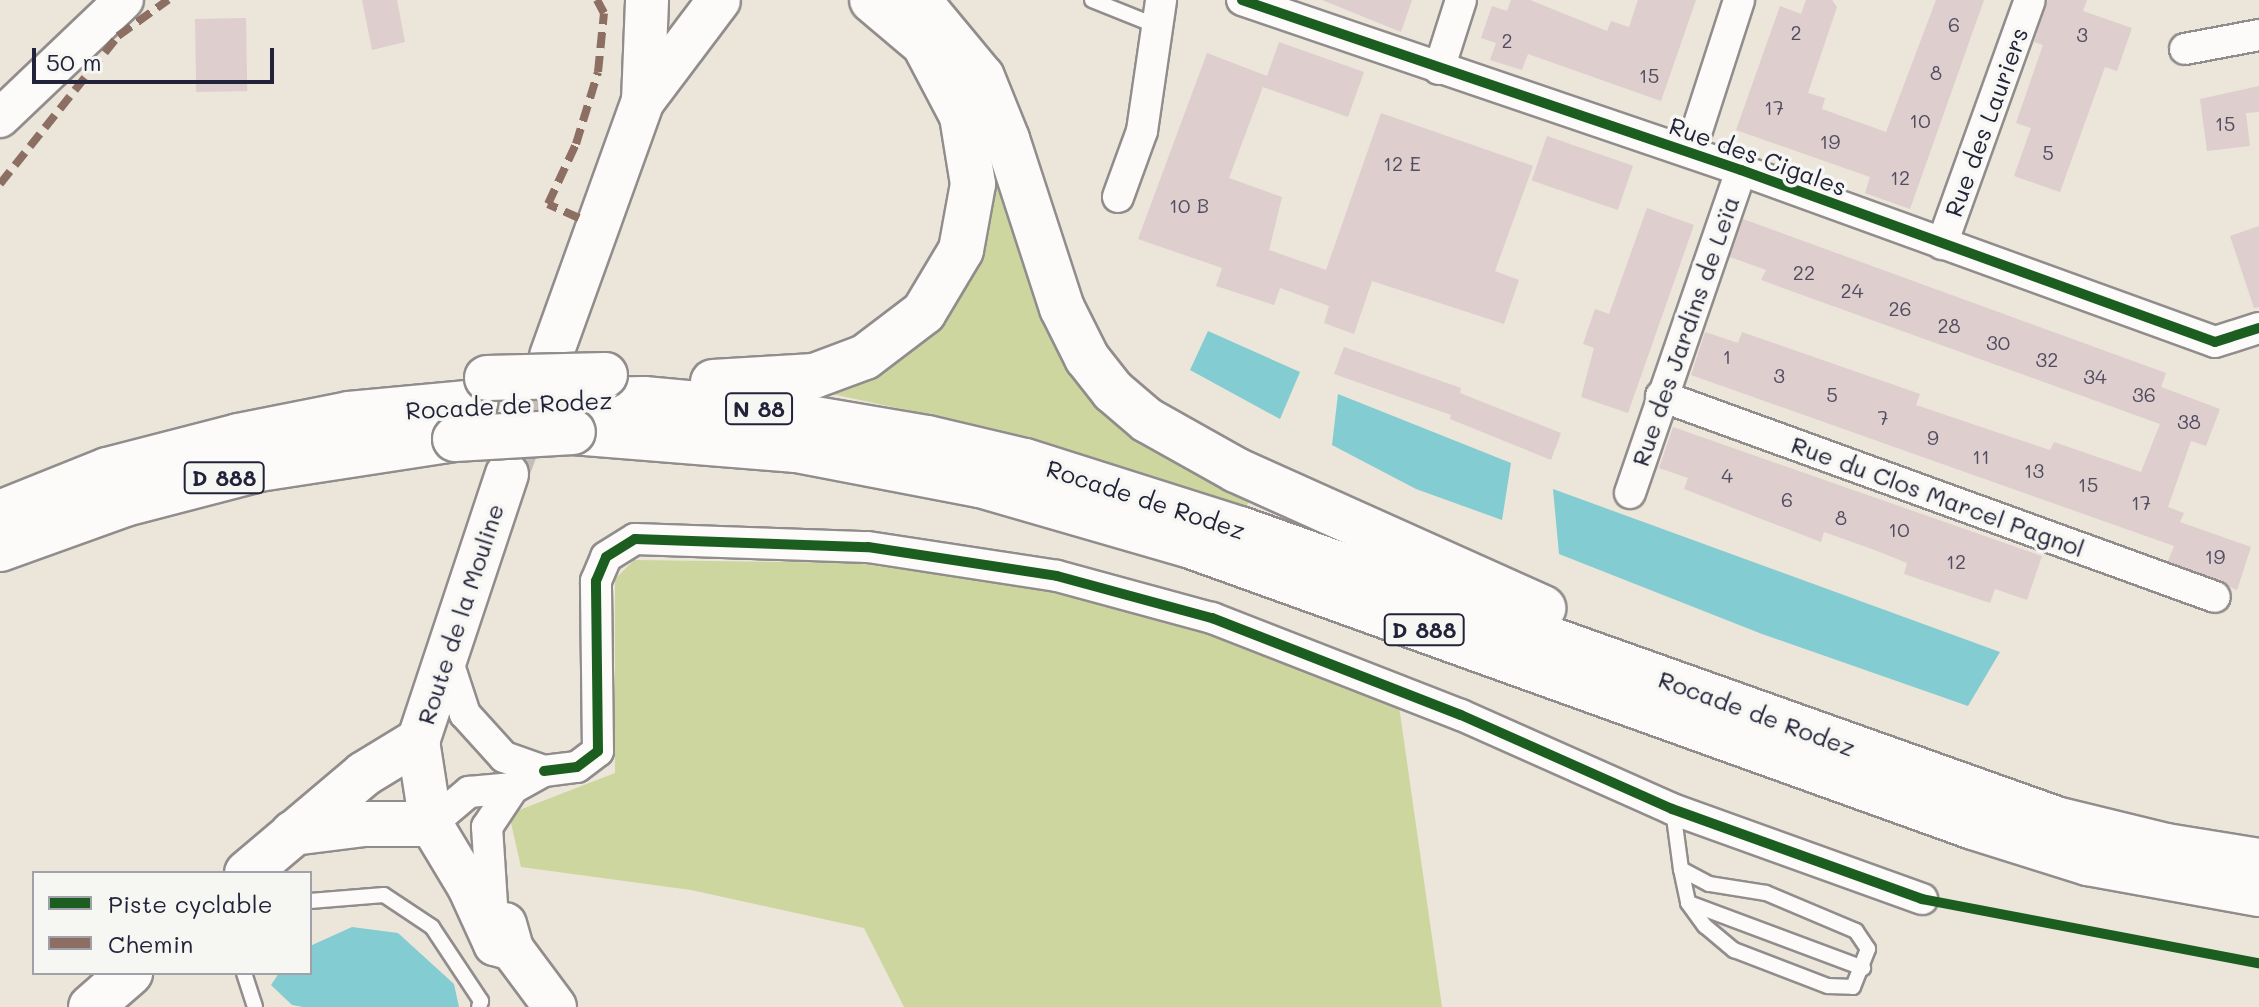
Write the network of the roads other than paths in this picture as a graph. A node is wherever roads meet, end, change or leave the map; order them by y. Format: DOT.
graph roads {
  1 [pos="124,0"];
  2 [pos="647,0"];
  3 [pos="719,0"];
  4 [pos="872,0"];
  5 [pos="918,0"];
  6 [pos="1092,0"];
  7 [pos="1242,0"];
  8 [pos="1461,0"];
  9 [pos="1739,0"];
  10 [pos="2030,0"];
  11 [pos="1161,13"];
  12 [pos="2259,35"];
  13 [pos="2185,49"];
  14 [pos="1439,69"];
  15 [pos="643,101"];
  16 [pos="0,118"];
  17 [pos="1690,152"];
  18 [pos="1741,170"];
  19 [pos="1118,197"];
  20 [pos="1942,244"];
  21 [pos="2259,328"];
  22 [pos="551,356"];
  23 [pos="1661,396"];
  24 [pos="589,403"];
  25 [pos="472,406"];
  26 [pos="349,414"];
  27 [pos="927,438"];
  28 [pos="259,469"];
  29 [pos="507,474"];
  30 [pos="1630,493"];
  31 [pos="0,513"];
  32 [pos="0,549"];
  33 [pos="0,569"];
  34 [pos="2215,597"];
  35 [pos="446,656"];
  36 [pos="418,741"];
  37 [pos="544,771"];
  38 [pos="1954,783"];
  39 [pos="513,788"];
  40 [pos="1672,809"];
  41 [pos="431,824"];
  42 [pos="293,833"];
  43 [pos="2259,861"];
  44 [pos="2088,863"];
  45 [pos="1681,869"];
  46 [pos="249,871"];
  47 [pos="2259,894"];
  48 [pos="481,896"];
  49 [pos="1922,899"];
  50 [pos="312,901"];
  51 [pos="1688,903"];
  52 [pos="2259,914"];
  53 [pos="1863,968"];
  54 [pos="128,975"];
  55 [pos="245,975"];
  56 [pos="91,1007"];
  57 [pos="255,1007"];
  58 [pos="479,1007"];
  59 [pos="554,1007"];
  1 -- 16 [label="street"];
  2 -- 15 [label="main road"];
  3 -- 15 [label="main road"];
  4 -- 24 [label="highway"];
  5 -- 38 [label="highway"];
  6 -- 11 [label="lane"];
  7 -- 14 [label="street, Rue des Cigales"];
  8 -- 14 [label="street"];
  9 -- 17 [label="street"];
  10 -- 20 [label="street, Rue des Lauriers"];
  11 -- 19 [label="street"];
  12 -- 13 [label="street"];
  14 -- 17 [label="street, Rue des Cigales"];
  15 -- 22 [label="main road"];
  17 -- 18 [label="street, Rue des Cigales"];
  18 -- 20 [label="street, Rue des Cigales"];
  18 -- 23 [label="street, Rue des Jardins de Leïa"];
  20 -- 21 [label="street, Rue des Cigales"];
  23 -- 30 [label="street, Rue des Jardins de Leïa"];
  23 -- 34 [label="street, Rue du Clos Marcel Pagnol"];
  24 -- 25 [label="highway, Rocade de Rodez / N 88, bridge"];
  24 -- 25 [label="highway, bridge"];
  24 -- 27 [label="highway, Rocade de Rodez / N 88"];
  24 -- 44 [label="highway, Rocade de Rodez / D 888"];
  25 -- 26 [label="highway, Rocade de Rodez / N 88"];
  25 -- 28 [label="highway, Rocade de Rodez / D 888"];
  26 -- 31 [label="highway, Rocade de Rodez / D 888"];
  27 -- 38 [label="highway, Rocade de Rodez / D 888"];
  28 -- 32 [label="highway, Rocade de Rodez / D 888"];
  28 -- 33 [label="highway"];
  29 -- 35 [label="main road, Route de la Mouline"];
  35 -- 36 [label="main road, Route de la Mouline"];
  35 -- 37 [label="street"];
  36 -- 41 [label="main road, Route de la Mouline"];
  36 -- 42 [label="highway"];
  37 -- 39 [label="street"];
  37 -- 40 [label="street"];
  38 -- 43 [label="highway, Rocade de Rodez / D 888"];
  39 -- 41 [label="street"];
  39 -- 48 [label="street"];
  40 -- 45 [label="lane"];
  40 -- 49 [label="street"];
  41 -- 42 [label="highway"];
  41 -- 48 [label="main road, Route de la Mouline"];
  42 -- 46 [label="highway"];
  44 -- 47 [label="highway, Rocade de Rodez / D 888"];
  44 -- 52 [label="highway"];
  45 -- 51 [label="lane"];
  45 -- 53 [label="lane"];
  48 -- 59 [label="main road, Route de la Mouline"];
  50 -- 58 [label="lane"];
  51 -- 53 [label="lane"];
  51 -- 53 [label="lane"];
  54 -- 56 [label="highway"];
  55 -- 57 [label="lane"];
}
